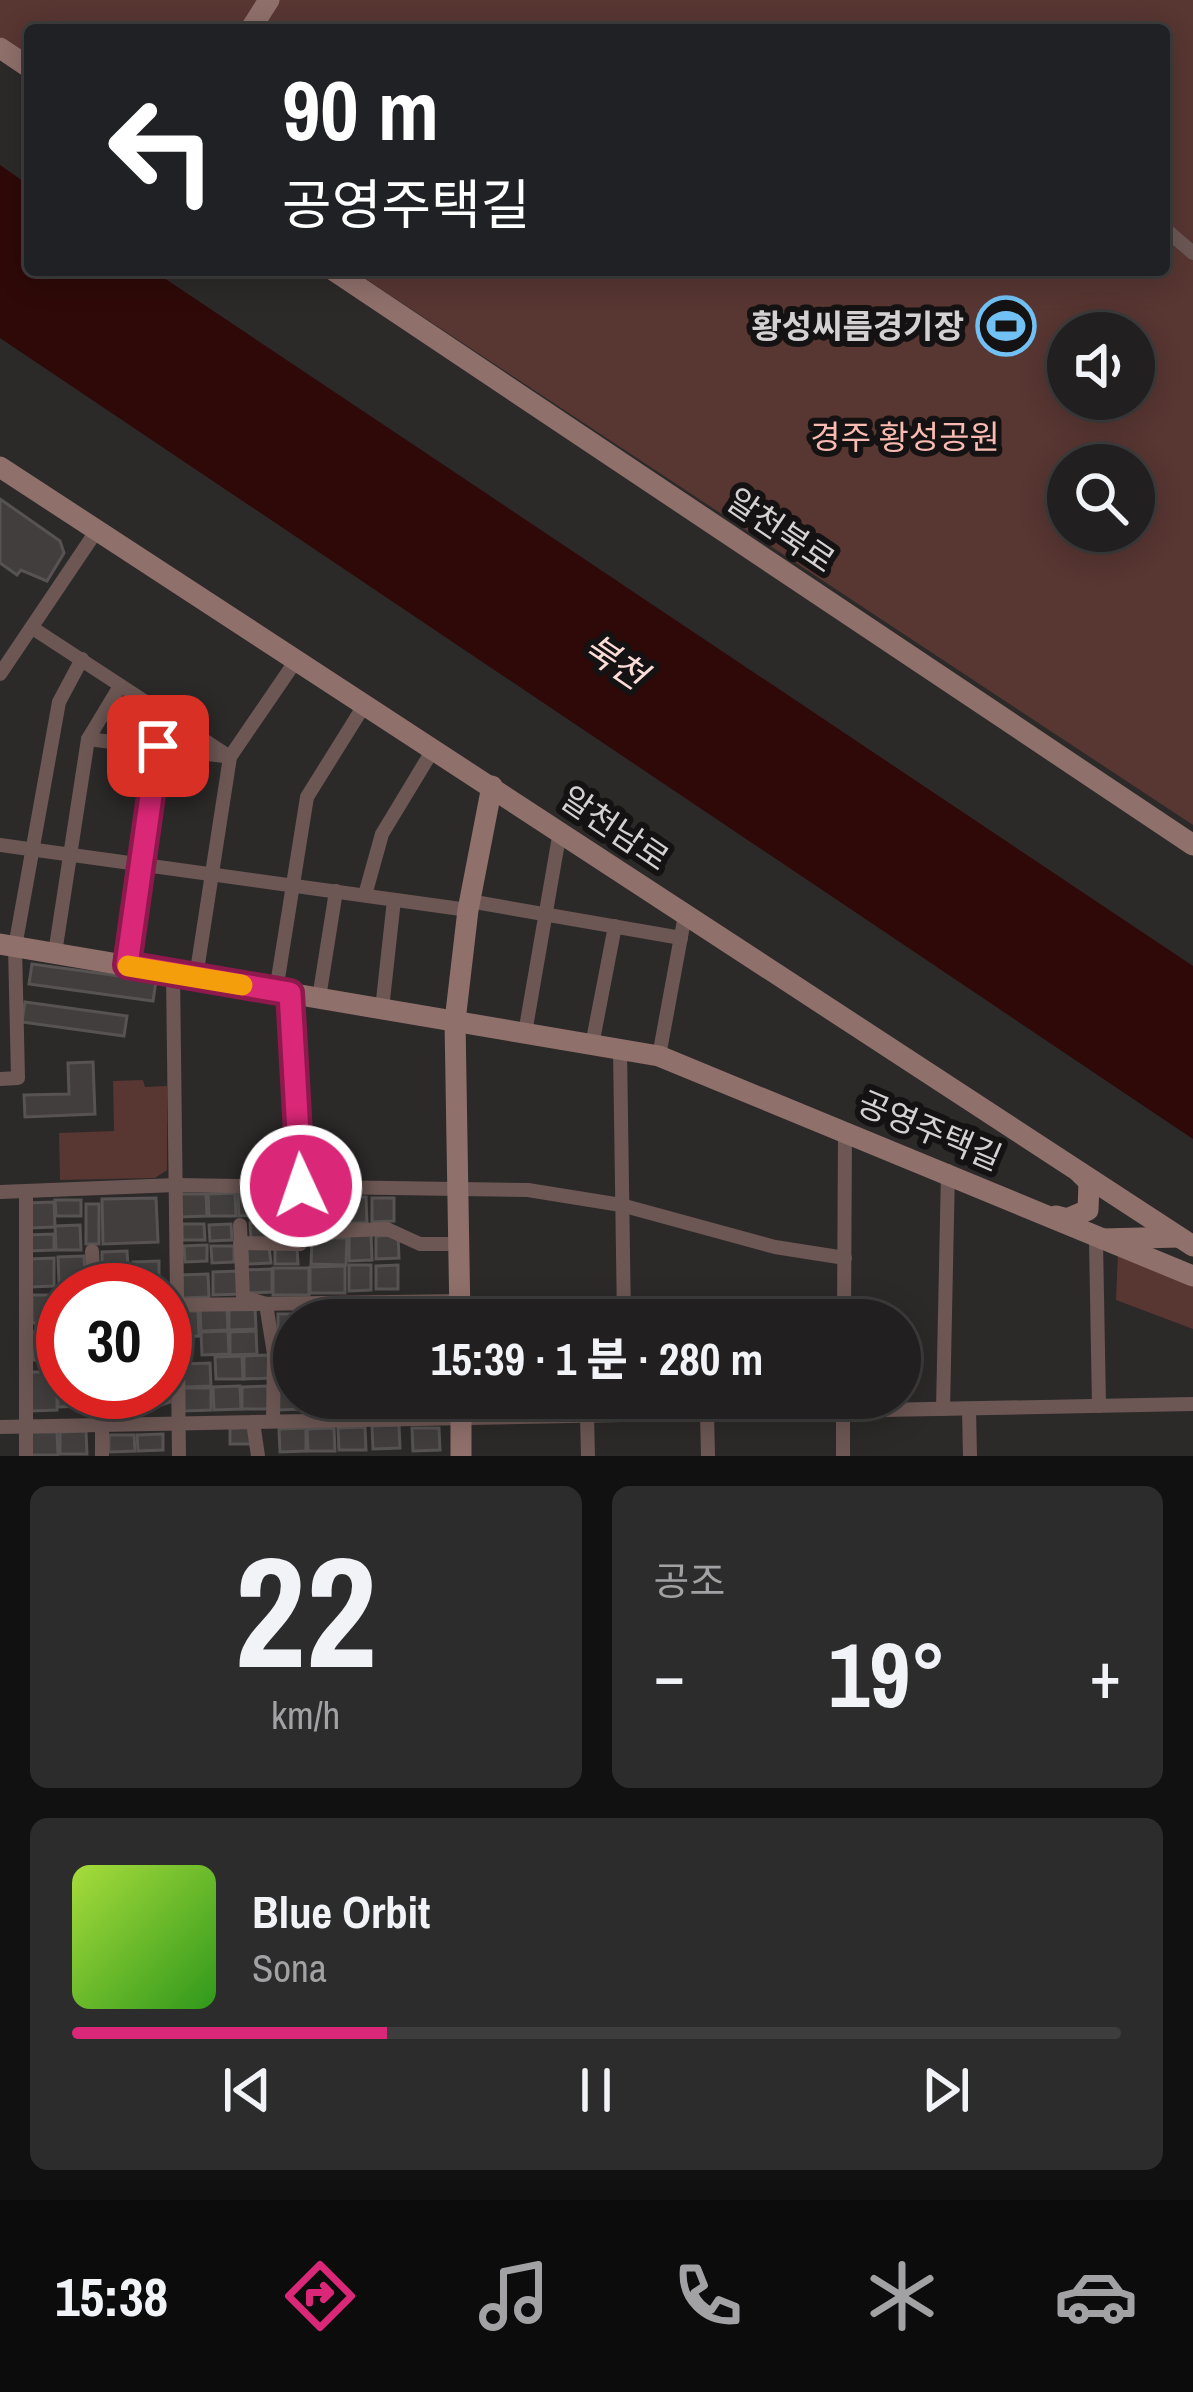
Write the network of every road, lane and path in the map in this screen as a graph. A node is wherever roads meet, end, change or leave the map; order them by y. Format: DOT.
graph roads {
  1 [pos="1170,233"];
  2 [pos="1193,253"];
  3 [pos="342,276"];
  4 [pos="0,466"];
  5 [pos="97,530"];
  6 [pos="34,629"];
  7 [pos="5,656"];
  8 [pos="82,659"];
  9 [pos="297,659"];
  10 [pos="0,674"];
  11 [pos="120,686"];
  12 [pos="365,704"];
  13 [pos="88,739"];
  14 [pos="158,746"];
  15 [pos="434,748"];
  16 [pos="230,757"];
  17 [pos="493,786"];
  18 [pos="560,831"];
  19 [pos="0,845"];
  20 [pos="1193,845"];
  21 [pos="32,849"];
  22 [pos="69,854"];
  23 [pos="138,864"];
  24 [pos="213,874"];
  25 [pos="293,885"];
  26 [pos="336,891"];
  27 [pos="365,896"];
  28 [pos="394,899"];
  29 [pos="468,905"];
  30 [pos="546,913"];
  31 [pos="686,915"];
  32 [pos="615,926"];
  33 [pos="681,938"];
  34 [pos="8,945"];
  35 [pos="55,953"];
  36 [pos="127,965"];
  37 [pos="184,975"];
  38 [pos="283,992"];
  39 [pos="320,998"];
  40 [pos="382,1009"];
  41 [pos="454,1021"];
  42 [pos="525,1033"];
  43 [pos="592,1045"];
  44 [pos="620,1049"];
  45 [pos="659,1056"];
  46 [pos="0,1079"];
  47 [pos="845,1131"];
  48 [pos="1075,1168"];
  49 [pos="948,1172"];
  50 [pos="176,1186"];
  51 [pos="301,1186"];
  52 [pos="458,1186"];
  53 [pos="0,1192"];
  54 [pos="26,1192"];
  55 [pos="621,1205"];
  56 [pos="1023,1206"];
  57 [pos="240,1225"];
  58 [pos="1096,1240"];
  59 [pos="1186,1242"];
  60 [pos="240,1243"];
  61 [pos="459,1244"];
  62 [pos="92,1251"];
  63 [pos="845,1258"];
  64 [pos="93,1263"];
  65 [pos="177,1263"];
  66 [pos="1193,1276"];
  67 [pos="459,1299"];
  68 [pos="623,1299"];
  69 [pos="844,1299"];
  70 [pos="266,1304"];
  71 [pos="273,1304"];
  72 [pos="192,1305"];
  73 [pos="273,1348"];
  74 [pos="1193,1404"];
  75 [pos="1099,1406"];
  76 [pos="921,1408"];
  77 [pos="969,1408"];
  78 [pos="944,1409"];
  79 [pos="178,1419"];
  80 [pos="302,1419"];
  81 [pos="461,1419"];
  82 [pos="587,1419"];
  83 [pos="707,1419"];
  84 [pos="843,1419"];
  85 [pos="273,1421"];
  86 [pos="253,1422"];
  87 [pos="178,1423"];
  88 [pos="102,1425"];
  89 [pos="25,1426"];
  90 [pos="0,1427"];
  91 [pos="26,1456"];
  92 [pos="102,1456"];
  93 [pos="179,1456"];
  94 [pos="258,1456"];
  95 [pos="461,1456"];
  96 [pos="588,1456"];
  97 [pos="708,1456"];
  98 [pos="843,1456"];
  99 [pos="970,1456"];
  1 -- 2 [label="street"];
  3 -- 20 [label="street, 알천북로"];
  4 -- 5 [label="street, 알천남로"];
  5 -- 6 [label="street"];
  5 -- 9 [label="street, 알천남로"];
  6 -- 7 [label="street"];
  6 -- 8 [label="street"];
  7 -- 10 [label="street"];
  8 -- 11 [label="street"];
  8 -- 21 [label="street"];
  9 -- 12 [label="street, 알천남로"];
  9 -- 16 [label="street"];
  11 -- 13 [label="street"];
  11 -- 16 [label="street"];
  12 -- 15 [label="street, 알천남로"];
  12 -- 25 [label="street"];
  13 -- 14 [label="street"];
  13 -- 22 [label="street"];
  14 -- 16 [label="street"];
  14 -- 23 [label="street"];
  15 -- 17 [label="street, 알천남로"];
  15 -- 27 [label="street"];
  16 -- 24 [label="street"];
  17 -- 18 [label="street, 알천남로"];
  17 -- 29 [label="street"];
  18 -- 30 [label="street"];
  18 -- 31 [label="street, 알천남로"];
  19 -- 21 [label="street"];
  21 -- 22 [label="street"];
  21 -- 34 [label="street"];
  22 -- 23 [label="street"];
  22 -- 35 [label="street"];
  23 -- 24 [label="street"];
  23 -- 36 [label="street"];
  24 -- 25 [label="street"];
  24 -- 37 [label="street"];
  25 -- 26 [label="street"];
  25 -- 38 [label="street"];
  26 -- 27 [label="street"];
  26 -- 39 [label="street"];
  27 -- 28 [label="street"];
  28 -- 29 [label="street"];
  28 -- 40 [label="street"];
  29 -- 30 [label="street"];
  29 -- 41 [label="street"];
  30 -- 32 [label="street"];
  30 -- 42 [label="street"];
  31 -- 33 [label="street"];
  31 -- 48 [label="street, 알천남로"];
  32 -- 33 [label="street"];
  32 -- 43 [label="street"];
  33 -- 45 [label="street"];
  34 -- 35 [label="street, 공영주택길"];
  34 -- 46 [label="street"];
  35 -- 36 [label="street, 공영주택길"];
  36 -- 37 [label="street, 공영주택길"];
  37 -- 38 [label="street, 공영주택길"];
  37 -- 50 [label="street"];
  38 -- 39 [label="street, 공영주택길"];
  38 -- 51 [label="street"];
  39 -- 40 [label="street, 공영주택길"];
  40 -- 41 [label="street, 공영주택길"];
  41 -- 42 [label="street, 공영주택길"];
  41 -- 52 [label="street"];
  42 -- 43 [label="street, 공영주택길"];
  43 -- 44 [label="street, 공영주택길"];
  44 -- 45 [label="street, 공영주택길"];
  44 -- 55 [label="street"];
  45 -- 47 [label="street, 공영주택길"];
  47 -- 49 [label="street, 공영주택길"];
  47 -- 63 [label="street"];
  48 -- 56 [label="street"];
  48 -- 59 [label="street, 알천남로"];
  49 -- 56 [label="street, 공영주택길"];
  49 -- 78 [label="street"];
  50 -- 51 [label="street"];
  50 -- 54 [label="street"];
  50 -- 65 [label="street"];
  51 -- 52 [label="street"];
  52 -- 55 [label="street"];
  52 -- 61 [label="street"];
  53 -- 54 [label="street"];
  54 -- 89 [label="street"];
  55 -- 63 [label="street"];
  55 -- 68 [label="street"];
  56 -- 58 [label="street, 공영주택길"];
  57 -- 60 [label="street"];
  58 -- 59 [label="street, 공영주택길"];
  58 -- 66 [label="street"];
  58 -- 75 [label="street"];
  60 -- 61 [label="street"];
  60 -- 70 [label="street"];
  61 -- 67 [label="street"];
  62 -- 64 [label="street"];
  63 -- 69 [label="street"];
  70 -- 71 [label="street"];
  70 -- 72 [label="street"];
  70 -- 73 [label="street"];
  74 -- 75 [label="street"];
  75 -- 77 [label="street"];
  76 -- 78 [label="street"];
  77 -- 78 [label="street"];
  77 -- 99 [label="street"];
  79 -- 87 [label="street"];
  80 -- 85 [label="street"];
  81 -- 95 [label="street"];
  82 -- 96 [label="street"];
  83 -- 97 [label="street"];
  84 -- 98 [label="street"];
  85 -- 86 [label="street"];
  86 -- 87 [label="street"];
  86 -- 94 [label="street"];
  87 -- 88 [label="street"];
  87 -- 93 [label="street"];
  88 -- 89 [label="street"];
  88 -- 92 [label="street"];
  89 -- 90 [label="street"];
  89 -- 91 [label="street"];
}
